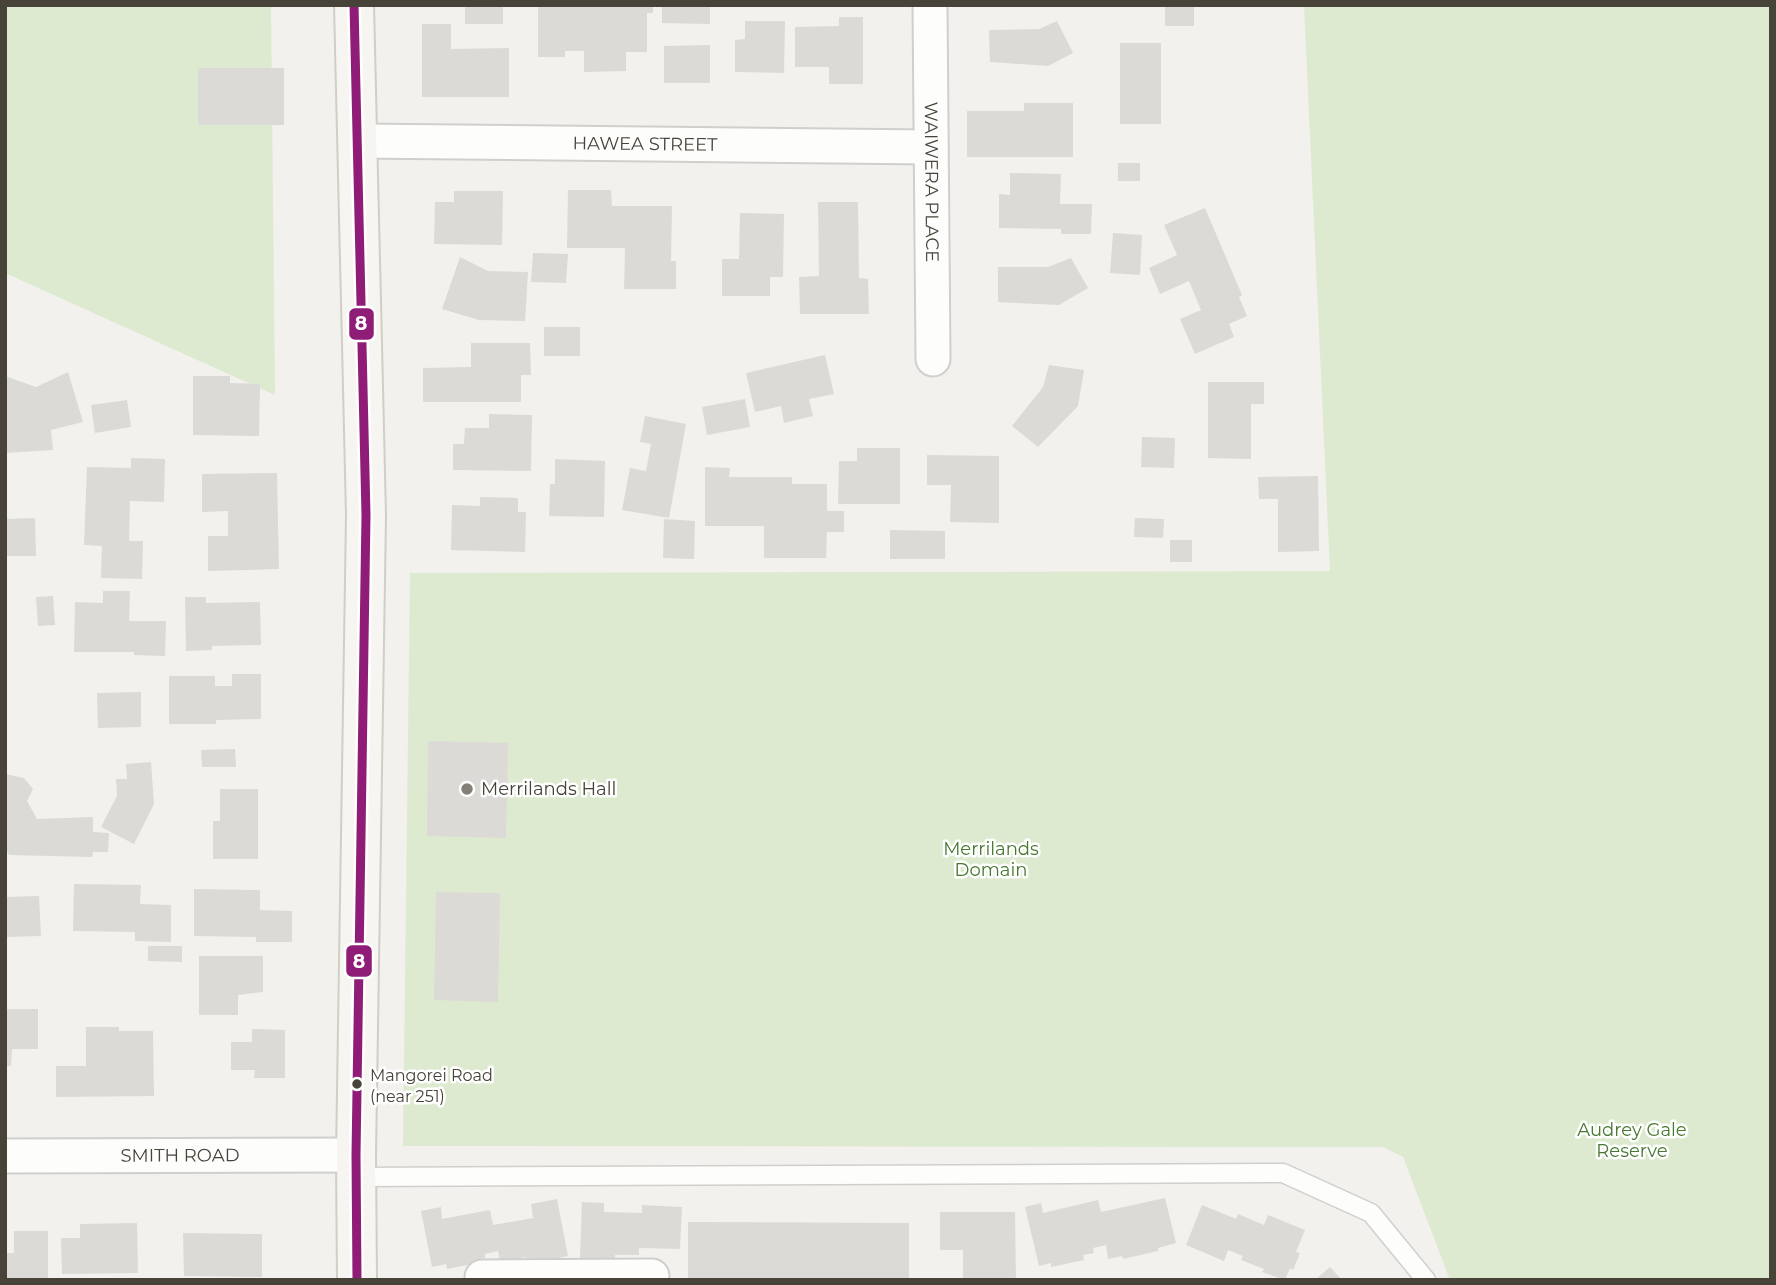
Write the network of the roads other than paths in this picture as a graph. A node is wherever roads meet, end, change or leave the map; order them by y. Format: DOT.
graph roads {
  1 [pos="354,5"];
  2 [pos="930,5"];
  3 [pos="358,141"];
  4 [pos="931,147"];
  5 [pos="933,359"];
  6 [pos="5,1156"];
  7 [pos="356,1166"];
  8 [pos="652,1276"];
  9 [pos="482,1277"];
  10 [pos="536,1279"];
  11 [pos="357,1280"];
  12 [pos="1426,1280"];
  1 -- 3 [label="street"];
  2 -- 4 [label="street, WAIWERA PLACE"];
  3 -- 4 [label="street, HAWEA STREET"];
  3 -- 7 [label="street"];
  4 -- 5 [label="street, WAIWERA PLACE"];
  6 -- 7 [label="street, SMITH ROAD"];
  7 -- 11 [label="street"];
  7 -- 12 [label="lane"];
  8 -- 10 [label="street"];
  9 -- 10 [label="street"];
}
